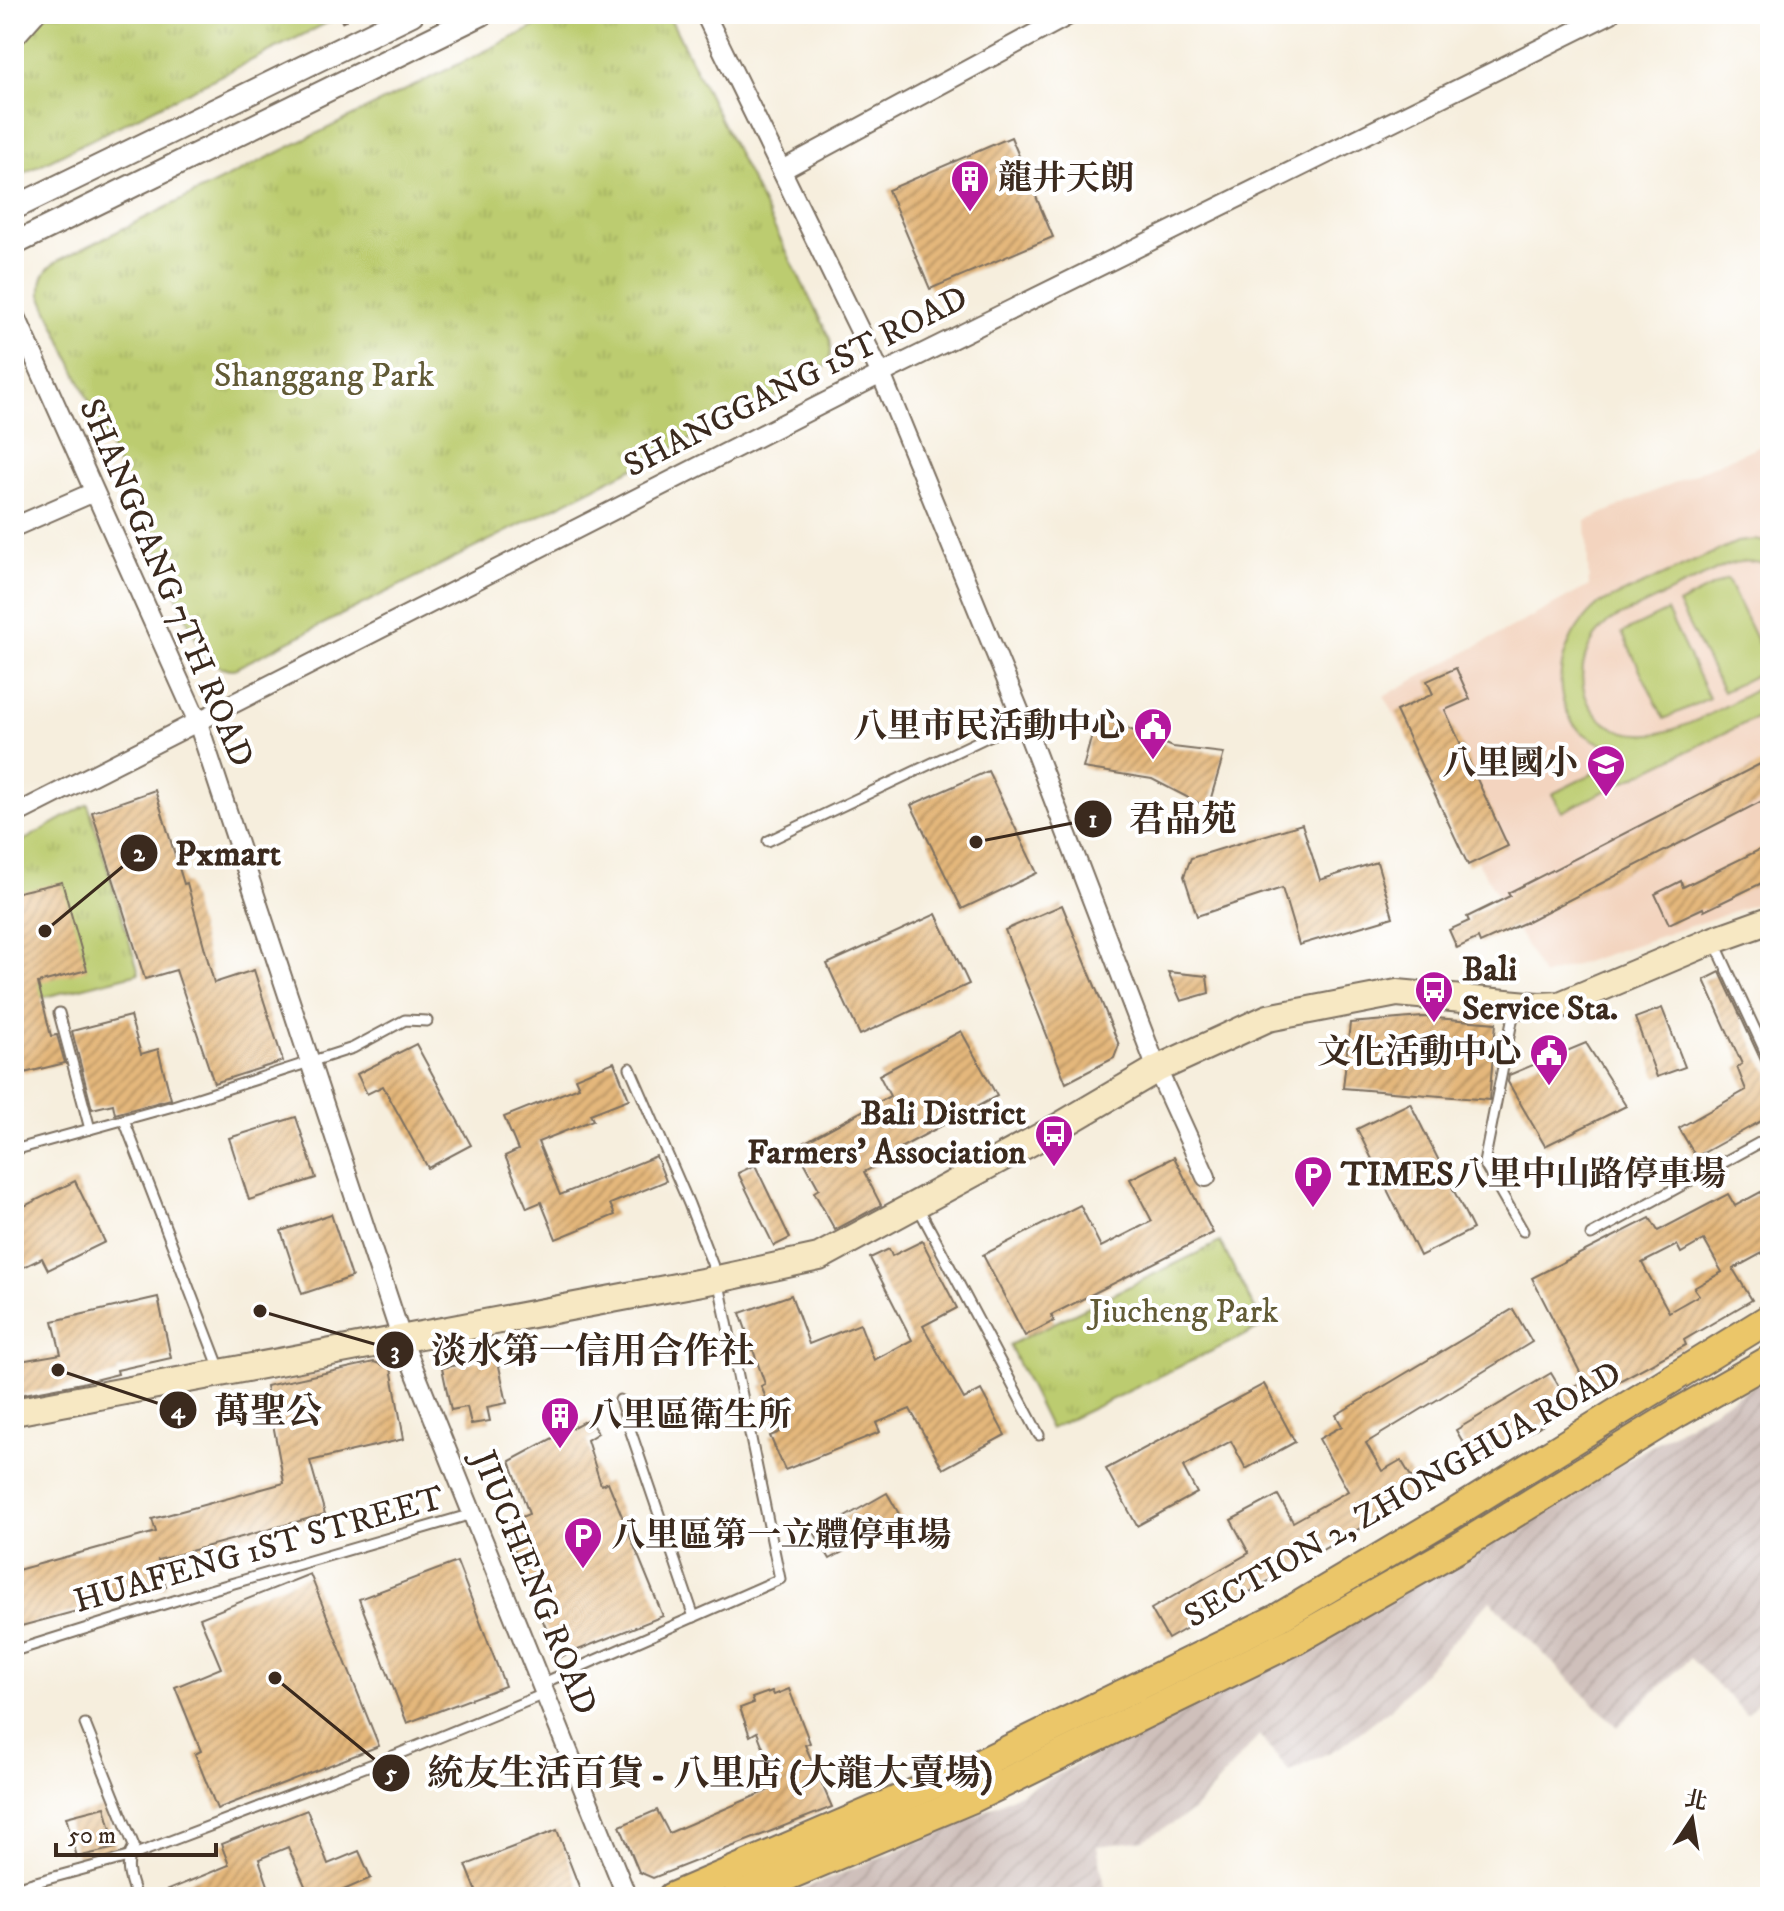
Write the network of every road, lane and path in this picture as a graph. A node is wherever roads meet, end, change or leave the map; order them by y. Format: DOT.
graph roads {
  1 [pos="38,14"];
  2 [pos="412,14"];
  3 [pos="482,14"];
  4 [pos="705,14"];
  5 [pos="1071,14"];
  6 [pos="1610,14"];
  7 [pos="14,41"];
  8 [pos="782,170"];
  9 [pos="14,208"];
  10 [pos="14,244"];
  11 [pos="14,312"];
  12 [pos="881,374"];
  13 [pos="94,492"];
  14 [pos="14,527"];
  15 [pos="197,720"];
  16 [pos="1023,720"];
  17 [pos="14,815"];
  18 [pos="768,841"];
  19 [pos="1770,920"];
  20 [pos="1714,940"];
  21 [pos="1515,1003"];
  22 [pos="59,1013"];
  23 [pos="427,1021"];
  24 [pos="310,1061"];
  25 [pos="1770,1062"];
  26 [pos="630,1068"];
  27 [pos="1157,1069"];
  28 [pos="124,1120"];
  29 [pos="90,1129"];
  30 [pos="1770,1137"];
  31 [pos="14,1150"];
  32 [pos="1206,1177"];
  33 [pos="917,1205"];
  34 [pos="1523,1231"];
  35 [pos="1591,1235"];
  36 [pos="718,1279"];
  37 [pos="1770,1318"];
  38 [pos="401,1337"];
  39 [pos="1770,1360"];
  40 [pos="222,1372"];
  41 [pos="620,1400"];
  42 [pos="14,1412"];
  43 [pos="1039,1435"];
  44 [pos="472,1514"];
  45 [pos="694,1617"];
  46 [pos="14,1651"];
  47 [pos="542,1689"];
  48 [pos="85,1724"];
  49 [pos="128,1857"];
  50 [pos="14,1888"];
  51 [pos="136,1897"];
  52 [pos="627,1897"];
  53 [pos="672,1897"];
  54 [pos="737,1897"];
  1 -- 7 [label="street"];
  2 -- 9 [label="street"];
  3 -- 10 [label="street"];
  4 -- 8 [label="street"];
  5 -- 8 [label="street"];
  6 -- 12 [label="street, SHANGGANG 1ST ROAD"];
  8 -- 12 [label="street"];
  11 -- 13 [label="street, SHANGGANG 7TH ROAD"];
  12 -- 15 [label="street, SHANGGANG 1ST ROAD"];
  12 -- 16 [label="street"];
  13 -- 14 [label="street"];
  13 -- 15 [label="street, SHANGGANG 7TH ROAD"];
  15 -- 17 [label="street, SHANGGANG 1ST ROAD"];
  15 -- 24 [label="street, SHANGGANG 7TH ROAD"];
  16 -- 18 [label="lane"];
  16 -- 27 [label="street"];
  19 -- 20 [label="main road"];
  20 -- 21 [label="main road"];
  20 -- 25 [label="lane"];
  21 -- 27 [label="main road"];
  21 -- 34 [label="lane"];
  22 -- 29 [label="lane"];
  23 -- 24 [label="lane"];
  24 -- 28 [label="lane"];
  24 -- 38 [label="street, SHANGGANG 7TH ROAD"];
  26 -- 36 [label="lane"];
  27 -- 32 [label="street"];
  27 -- 33 [label="main road"];
  28 -- 29 [label="lane"];
  28 -- 40 [label="lane"];
  29 -- 31 [label="lane"];
  30 -- 35 [label="lane"];
  33 -- 36 [label="main road"];
  33 -- 43 [label="lane"];
  36 -- 38 [label="main road"];
  36 -- 45 [label="lane"];
  37 -- 53 [label="main road, SECTION 2, ZHONGHUA ROAD"];
  38 -- 40 [label="main road"];
  38 -- 44 [label="street, JIUCHENG ROAD"];
  39 -- 54 [label="main road, SECTION 2, ZHONGHUA ROAD"];
  40 -- 42 [label="main road"];
  41 -- 45 [label="lane"];
  44 -- 46 [label="lane, HUAFENG 1ST STREET"];
  44 -- 47 [label="street, JIUCHENG ROAD"];
  45 -- 47 [label="lane"];
  47 -- 49 [label="lane"];
  47 -- 52 [label="street, JIUCHENG ROAD"];
  48 -- 49 [label="lane"];
  49 -- 50 [label="lane"];
  49 -- 51 [label="lane"];
}
